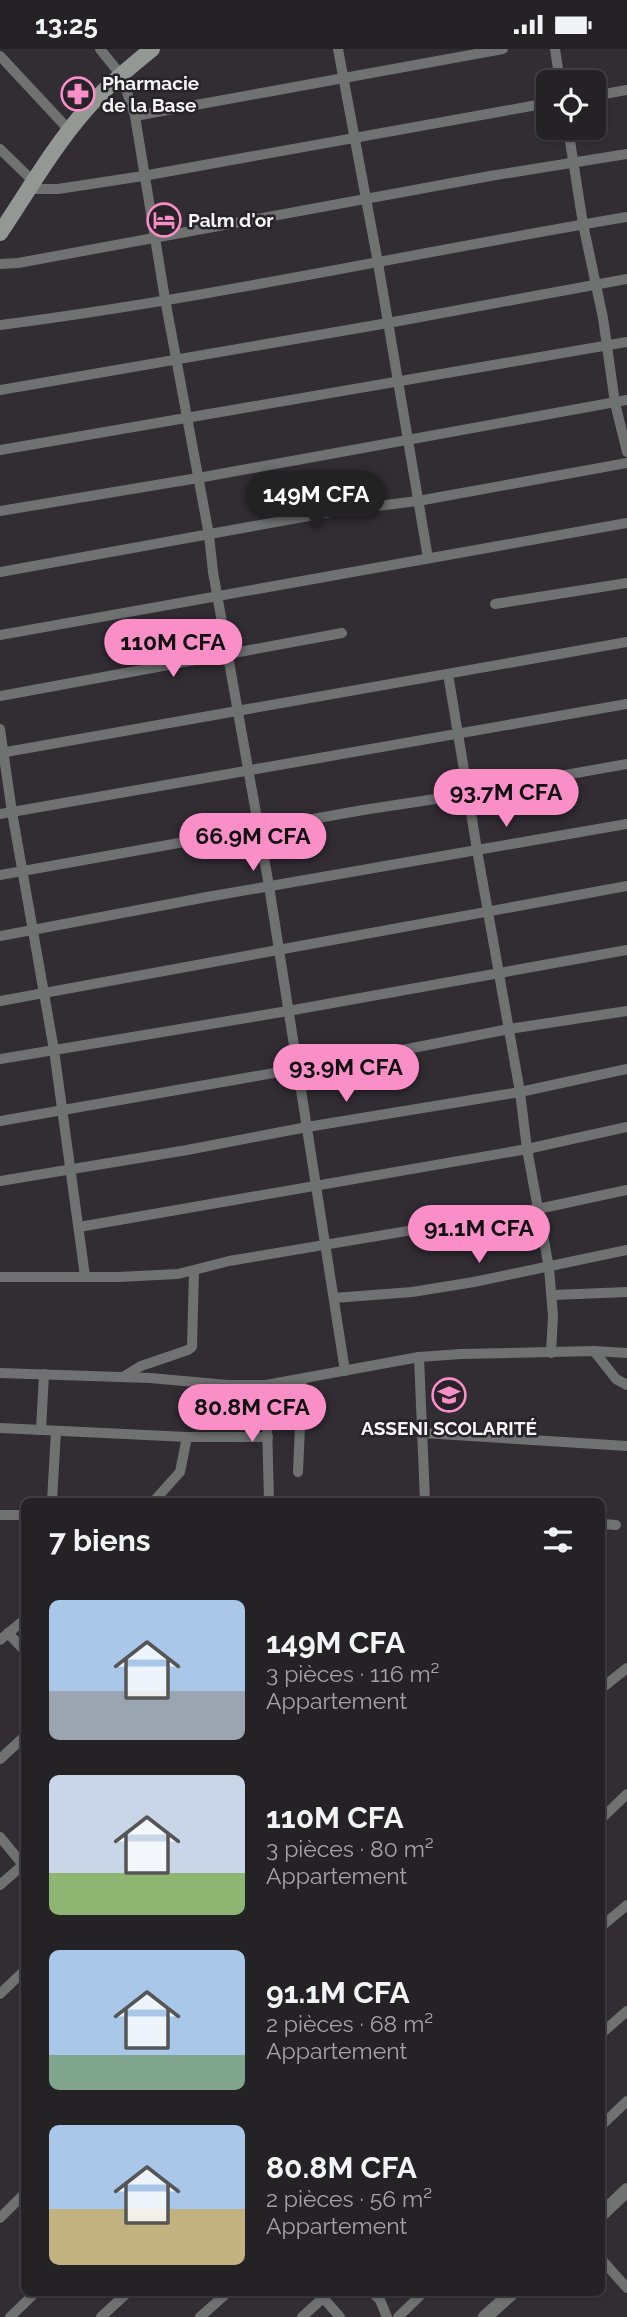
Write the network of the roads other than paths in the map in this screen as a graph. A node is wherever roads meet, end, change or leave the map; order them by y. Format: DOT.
graph roads {
  1 [pos="100,49"];
  2 [pos="152,49"];
  3 [pos="338,49"];
  4 [pos="503,49"];
  5 [pos="555,49"];
  6 [pos="0,56"];
  7 [pos="558,70"];
  8 [pos="121,75"];
  9 [pos="344,79"];
  10 [pos="627,90"];
  11 [pos="606,94"];
  12 [pos="536,105"];
  13 [pos="135,116"];
  14 [pos="70,131"];
  15 [pos="354,138"];
  16 [pos="570,140"];
  17 [pos="0,149"];
  18 [pos="627,154"];
  19 [pos="575,162"];
  20 [pos="143,176"];
  21 [pos="32,185"];
  22 [pos="366,198"];
  23 [pos="627,217"];
  24 [pos="583,224"];
  25 [pos="0,233"];
  26 [pos="155,237"];
  27 [pos="0,264"];
  28 [pos="378,264"];
  29 [pos="627,279"];
  30 [pos="597,285"];
  31 [pos="165,299"];
  32 [pos="388,323"];
  33 [pos="0,325"];
  34 [pos="627,342"];
  35 [pos="607,345"];
  36 [pos="176,359"];
  37 [pos="398,381"];
  38 [pos="0,390"];
  39 [pos="627,400"];
  40 [pos="615,403"];
  41 [pos="187,417"];
  42 [pos="408,441"];
  43 [pos="0,450"];
  44 [pos="627,452"];
  45 [pos="627,463"];
  46 [pos="198,478"];
  47 [pos="418,501"];
  48 [pos="0,511"];
  49 [pos="627,523"];
  50 [pos="209,535"];
  51 [pos="428,558"];
  52 [pos="0,572"];
  53 [pos="627,583"];
  54 [pos="218,595"];
  55 [pos="495,604"];
  56 [pos="342,633"];
  57 [pos="0,635"];
  58 [pos="627,642"];
  59 [pos="227,653"];
  60 [pos="448,674"];
  61 [pos="0,696"];
  62 [pos="627,703"];
  63 [pos="239,711"];
  64 [pos="0,729"];
  65 [pos="457,734"];
  66 [pos="1,753"];
  67 [pos="627,764"];
  68 [pos="248,770"];
  69 [pos="468,794"];
  70 [pos="6,813"];
  71 [pos="627,824"];
  72 [pos="260,829"];
  73 [pos="477,850"];
  74 [pos="23,870"];
  75 [pos="0,875"];
  76 [pos="269,886"];
  77 [pos="627,886"];
  78 [pos="488,913"];
  79 [pos="34,931"];
  80 [pos="0,936"];
  81 [pos="279,949"];
  82 [pos="627,950"];
  83 [pos="499,972"];
  84 [pos="44,995"];
  85 [pos="0,1001"];
  86 [pos="288,1011"];
  87 [pos="627,1011"];
  88 [pos="509,1029"];
  89 [pos="54,1050"];
  90 [pos="0,1059"];
  91 [pos="297,1069"];
  92 [pos="627,1069"];
  93 [pos="520,1092"];
  94 [pos="63,1110"];
  95 [pos="0,1121"];
  96 [pos="307,1127"];
  97 [pos="627,1127"];
  98 [pos="527,1149"];
  99 [pos="70,1168"];
  100 [pos="0,1181"];
  101 [pos="317,1187"];
  102 [pos="627,1190"];
  103 [pos="538,1209"];
  104 [pos="79,1227"];
  105 [pos="326,1243"];
  106 [pos="627,1250"];
  107 [pos="549,1268"];
  108 [pos="194,1271"];
  109 [pos="85,1276"];
  110 [pos="0,1277"];
  111 [pos="627,1292"];
  112 [pos="553,1295"];
  113 [pos="334,1298"];
  114 [pos="594,1351"];
  115 [pos="551,1353"];
  116 [pos="627,1353"];
  117 [pos="419,1357"];
  118 [pos="345,1371"];
  119 [pos="0,1373"];
  120 [pos="44,1374"];
  121 [pos="123,1377"];
  122 [pos="302,1380"];
  123 [pos="266,1385"];
  124 [pos="627,1385"];
  125 [pos="0,1428"];
  126 [pos="41,1430"];
  127 [pos="56,1431"];
  128 [pos="423,1433"];
  129 [pos="187,1437"];
  130 [pos="268,1437"];
  131 [pos="627,1446"];
  132 [pos="298,1472"];
  133 [pos="52,1498"];
  134 [pos="157,1498"];
  135 [pos="270,1498"];
  136 [pos="425,1498"];
  137 [pos="0,1515"];
  138 [pos="21,1515"];
  139 [pos="605,1524"];
  140 [pos="616,1525"];
  141 [pos="21,1622"];
  142 [pos="4,1636"];
  143 [pos="21,1648"];
  144 [pos="627,1668"];
  145 [pos="605,1686"];
  146 [pos="21,1740"];
  147 [pos="0,1759"];
  148 [pos="627,1794"];
  149 [pos="605,1815"];
  150 [pos="0,1837"];
  151 [pos="21,1862"];
  152 [pos="21,1868"];
  153 [pos="0,1885"];
  154 [pos="627,1905"];
  155 [pos="605,1923"];
  156 [pos="21,1974"];
  157 [pos="0,1994"];
  158 [pos="627,2011"];
  159 [pos="605,2030"];
  160 [pos="627,2101"];
  161 [pos="605,2122"];
  162 [pos="625,2195"];
  163 [pos="21,2197"];
  164 [pos="0,2199"];
  165 [pos="9,2208"];
  166 [pos="605,2212"];
  167 [pos="0,2218"];
  168 [pos="605,2263"];
  169 [pos="627,2288"];
  170 [pos="32,2296"];
  171 [pos="124,2296"];
  172 [pos="224,2296"];
  173 [pos="320,2296"];
  174 [pos="322,2296"];
  175 [pos="376,2296"];
  176 [pos="420,2296"];
  177 [pos="509,2296"];
  178 [pos="10,2317"];
  179 [pos="101,2317"];
  180 [pos="201,2317"];
  181 [pos="302,2317"];
  182 [pos="340,2317"];
  183 [pos="387,2317"];
  184 [pos="398,2317"];
  185 [pos="485,2317"];
  1 -- 8 [label="street"];
  2 -- 8 [label="main road"];
  3 -- 9 [label="street"];
  4 -- 9 [label="street"];
  5 -- 7 [label="street"];
  6 -- 14 [label="street"];
  8 -- 13 [label="street"];
  8 -- 14 [label="main road"];
  9 -- 13 [label="street"];
  9 -- 15 [label="street"];
  10 -- 11 [label="street"];
  12 -- 15 [label="street"];
  13 -- 20 [label="street"];
  14 -- 21 [label="main road"];
  15 -- 20 [label="street"];
  15 -- 22 [label="street"];
  16 -- 19 [label="street"];
  17 -- 21 [label="street"];
  18 -- 19 [label="street"];
  19 -- 22 [label="street"];
  19 -- 24 [label="street"];
  20 -- 21 [label="street"];
  20 -- 26 [label="street"];
  21 -- 25 [label="main road"];
  22 -- 26 [label="street"];
  22 -- 28 [label="street"];
  23 -- 24 [label="street"];
  24 -- 28 [label="street"];
  24 -- 30 [label="street"];
  26 -- 27 [label="street"];
  26 -- 31 [label="street"];
  28 -- 31 [label="street"];
  28 -- 32 [label="street"];
  29 -- 30 [label="street"];
  30 -- 32 [label="street"];
  30 -- 35 [label="street"];
  31 -- 33 [label="street"];
  31 -- 36 [label="street"];
  32 -- 36 [label="street"];
  32 -- 37 [label="street"];
  34 -- 35 [label="street"];
  35 -- 37 [label="street"];
  35 -- 40 [label="street"];
  36 -- 38 [label="street"];
  36 -- 41 [label="street"];
  37 -- 41 [label="street"];
  37 -- 42 [label="street"];
  39 -- 40 [label="street"];
  40 -- 42 [label="street"];
  40 -- 44 [label="street"];
  41 -- 43 [label="street"];
  41 -- 46 [label="street"];
  42 -- 46 [label="street"];
  42 -- 47 [label="street"];
  45 -- 47 [label="street"];
  46 -- 48 [label="street"];
  46 -- 50 [label="street"];
  47 -- 50 [label="street"];
  47 -- 51 [label="street"];
  49 -- 51 [label="street"];
  50 -- 52 [label="street"];
  50 -- 54 [label="street"];
  51 -- 54 [label="street"];
  53 -- 55 [label="street"];
  54 -- 57 [label="street"];
  54 -- 59 [label="street"];
  56 -- 59 [label="street"];
  58 -- 60 [label="street"];
  59 -- 61 [label="street"];
  59 -- 63 [label="street"];
  60 -- 63 [label="street"];
  60 -- 65 [label="street"];
  62 -- 65 [label="street"];
  63 -- 66 [label="street"];
  63 -- 68 [label="street"];
  64 -- 66 [label="street"];
  65 -- 68 [label="street"];
  65 -- 69 [label="street"];
  66 -- 70 [label="street"];
  67 -- 69 [label="street"];
  68 -- 70 [label="street"];
  68 -- 72 [label="street"];
  69 -- 72 [label="street"];
  69 -- 73 [label="street"];
  70 -- 74 [label="street"];
  71 -- 73 [label="street"];
  72 -- 74 [label="street"];
  72 -- 76 [label="street"];
  73 -- 76 [label="street"];
  73 -- 78 [label="street"];
  74 -- 75 [label="street"];
  74 -- 79 [label="street"];
  76 -- 79 [label="street"];
  76 -- 81 [label="street"];
  77 -- 78 [label="street"];
  78 -- 81 [label="street"];
  78 -- 83 [label="street"];
  79 -- 80 [label="street"];
  79 -- 84 [label="street"];
  81 -- 84 [label="street"];
  81 -- 86 [label="street"];
  82 -- 83 [label="street"];
  83 -- 86 [label="street"];
  83 -- 88 [label="street"];
  84 -- 85 [label="street"];
  84 -- 89 [label="street"];
  86 -- 89 [label="street"];
  86 -- 91 [label="street"];
  87 -- 88 [label="street"];
  88 -- 91 [label="street"];
  88 -- 93 [label="street"];
  89 -- 90 [label="street"];
  89 -- 94 [label="street"];
  91 -- 94 [label="street"];
  91 -- 96 [label="street"];
  92 -- 93 [label="street"];
  93 -- 96 [label="street"];
  93 -- 98 [label="street"];
  94 -- 95 [label="street"];
  94 -- 99 [label="street"];
  96 -- 99 [label="street"];
  96 -- 101 [label="street"];
  97 -- 98 [label="street"];
  98 -- 101 [label="street"];
  98 -- 103 [label="street"];
  99 -- 100 [label="street"];
  99 -- 104 [label="street"];
  101 -- 104 [label="street"];
  101 -- 105 [label="street"];
  102 -- 103 [label="street"];
  103 -- 105 [label="street"];
  103 -- 107 [label="street"];
  104 -- 109 [label="street"];
  105 -- 108 [label="street"];
  105 -- 113 [label="street"];
  106 -- 107 [label="street"];
  107 -- 112 [label="street"];
  107 -- 113 [label="street"];
  108 -- 109 [label="street"];
  108 -- 121 [label="street"];
  109 -- 110 [label="street"];
  111 -- 112 [label="street"];
  112 -- 115 [label="street"];
  113 -- 118 [label="street"];
  114 -- 115 [label="street"];
  114 -- 116 [label="street"];
  114 -- 124 [label="street"];
  115 -- 117 [label="street"];
  117 -- 118 [label="street"];
  117 -- 128 [label="street"];
  118 -- 122 [label="street"];
  119 -- 120 [label="street"];
  120 -- 121 [label="street"];
  120 -- 126 [label="street"];
  121 -- 123 [label="street"];
  122 -- 123 [label="street"];
  122 -- 132 [label="street"];
  123 -- 130 [label="street"];
  125 -- 126 [label="street"];
  126 -- 127 [label="street"];
  127 -- 129 [label="street"];
  127 -- 133 [label="street"];
  128 -- 131 [label="street"];
  128 -- 136 [label="street"];
  129 -- 130 [label="street"];
  129 -- 134 [label="street"];
  130 -- 135 [label="street"];
  137 -- 138 [label="street"];
  139 -- 140 [label="street"];
  141 -- 142 [label="street"];
  142 -- 143 [label="street"];
  144 -- 145 [label="street"];
  146 -- 147 [label="street"];
  148 -- 149 [label="street"];
  150 -- 151 [label="street"];
  152 -- 153 [label="street"];
  154 -- 155 [label="street"];
  156 -- 157 [label="street"];
  158 -- 159 [label="street"];
  160 -- 161 [label="street"];
  162 -- 166 [label="street"];
  163 -- 165 [label="street"];
  164 -- 165 [label="street"];
  165 -- 167 [label="street"];
  168 -- 169 [label="street"];
  170 -- 178 [label="street"];
  171 -- 179 [label="street"];
  172 -- 180 [label="street"];
  173 -- 181 [label="street"];
  174 -- 182 [label="street"];
  175 -- 183 [label="street"];
  176 -- 184 [label="street"];
  177 -- 185 [label="street"];
}
